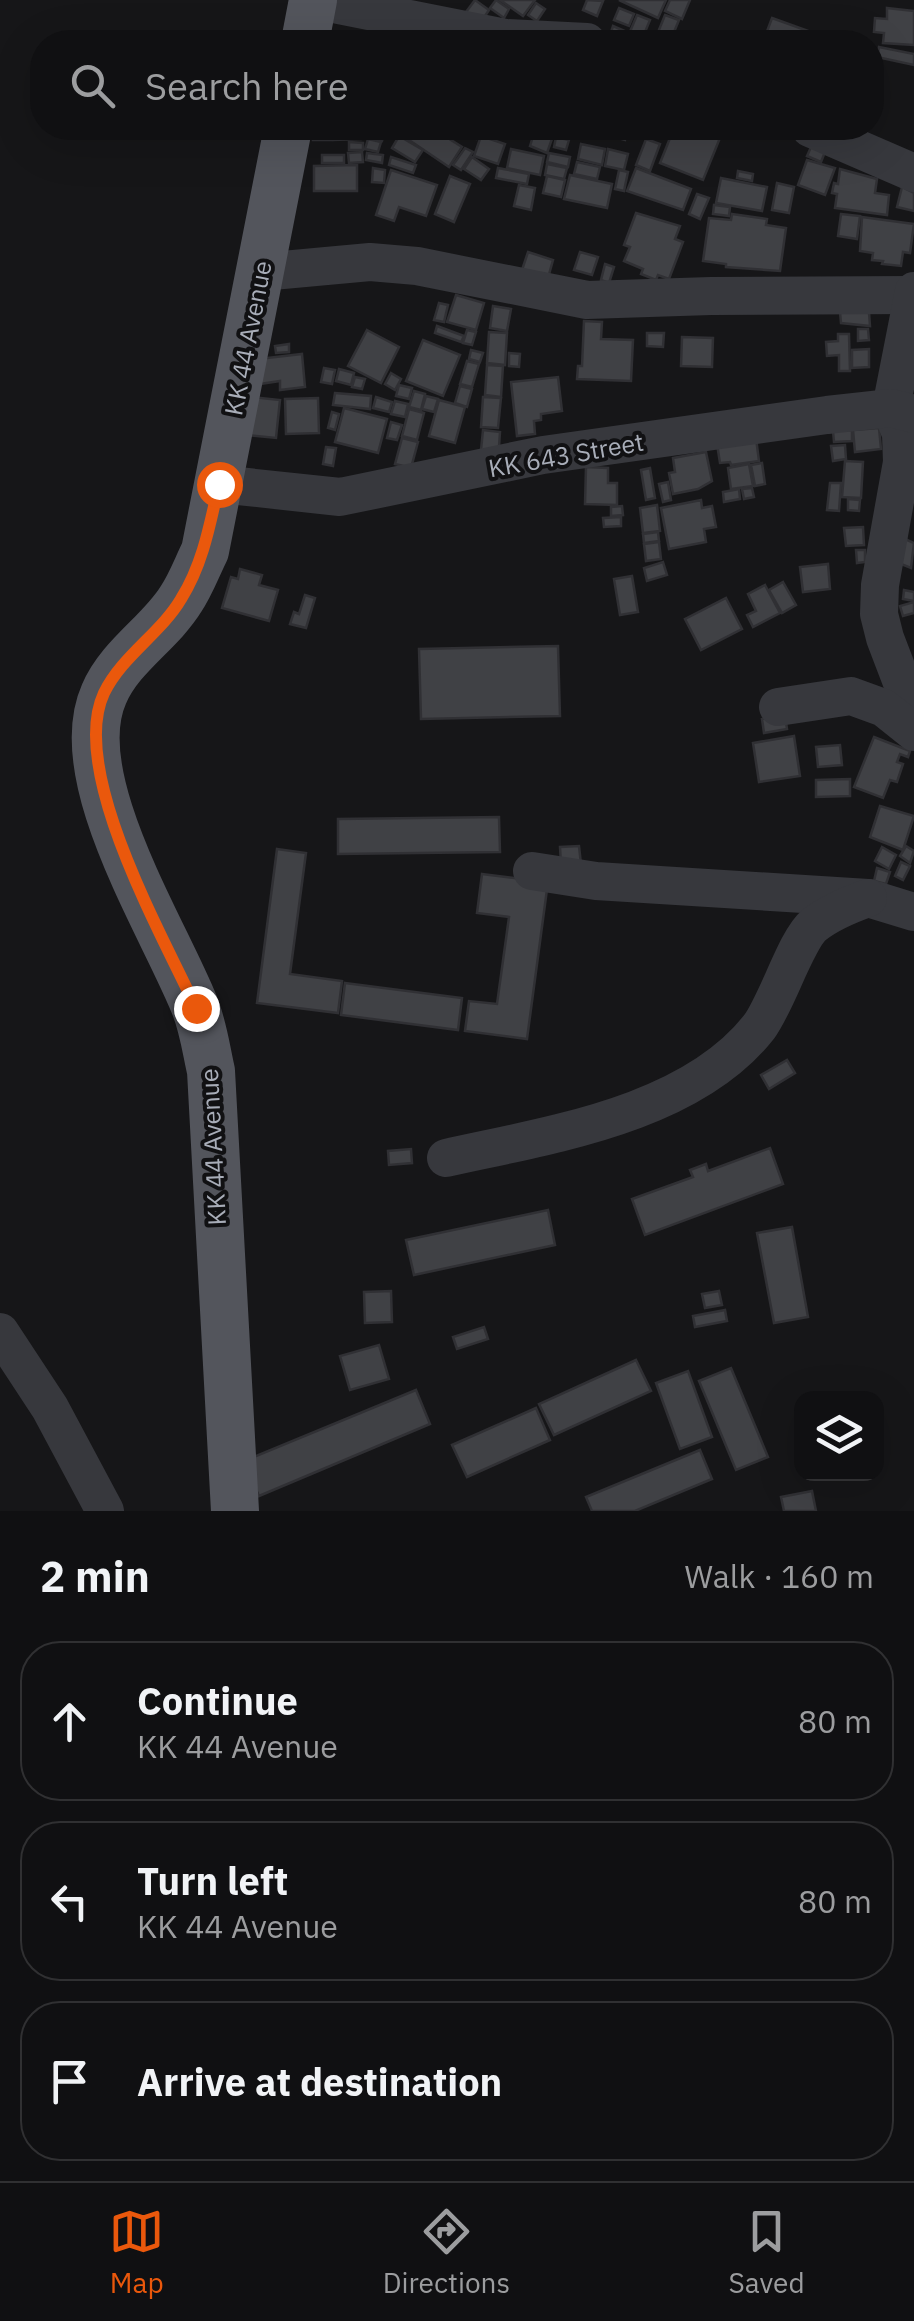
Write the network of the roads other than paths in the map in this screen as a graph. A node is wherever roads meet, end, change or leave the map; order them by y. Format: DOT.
graph roads {
  1 [pos="313,0"];
  2 [pos="307,30"];
  3 [pos="465,30"];
  4 [pos="286,140"];
  5 [pos="838,140"];
  6 [pos="914,173"];
  7 [pos="260,272"];
  8 [pos="914,293"];
  9 [pos="902,411"];
  10 [pos="219,484"];
  11 [pos="778,707"];
  12 [pos="914,714"];
  13 [pos="914,732"];
  14 [pos="532,871"];
  15 [pos="868,898"];
  16 [pos="914,912"];
  17 [pos="446,1158"];
  18 [pos="0,1332"];
  19 [pos="105,1511"];
  20 [pos="235,1511"];
  1 -- 2 [label="main road"];
  1 -- 3 [label="street"];
  4 -- 7 [label="main road, KK 44 Avenue"];
  5 -- 6 [label="street"];
  7 -- 8 [label="street"];
  7 -- 10 [label="main road, KK 44 Avenue"];
  8 -- 9 [label="street"];
  9 -- 10 [label="street, KK 643 Street"];
  9 -- 12 [label="street"];
  10 -- 20 [label="main road, KK 44 Avenue"];
  11 -- 13 [label="street"];
  14 -- 15 [label="street"];
  15 -- 16 [label="street"];
  15 -- 17 [label="street"];
  18 -- 19 [label="street"];
}
